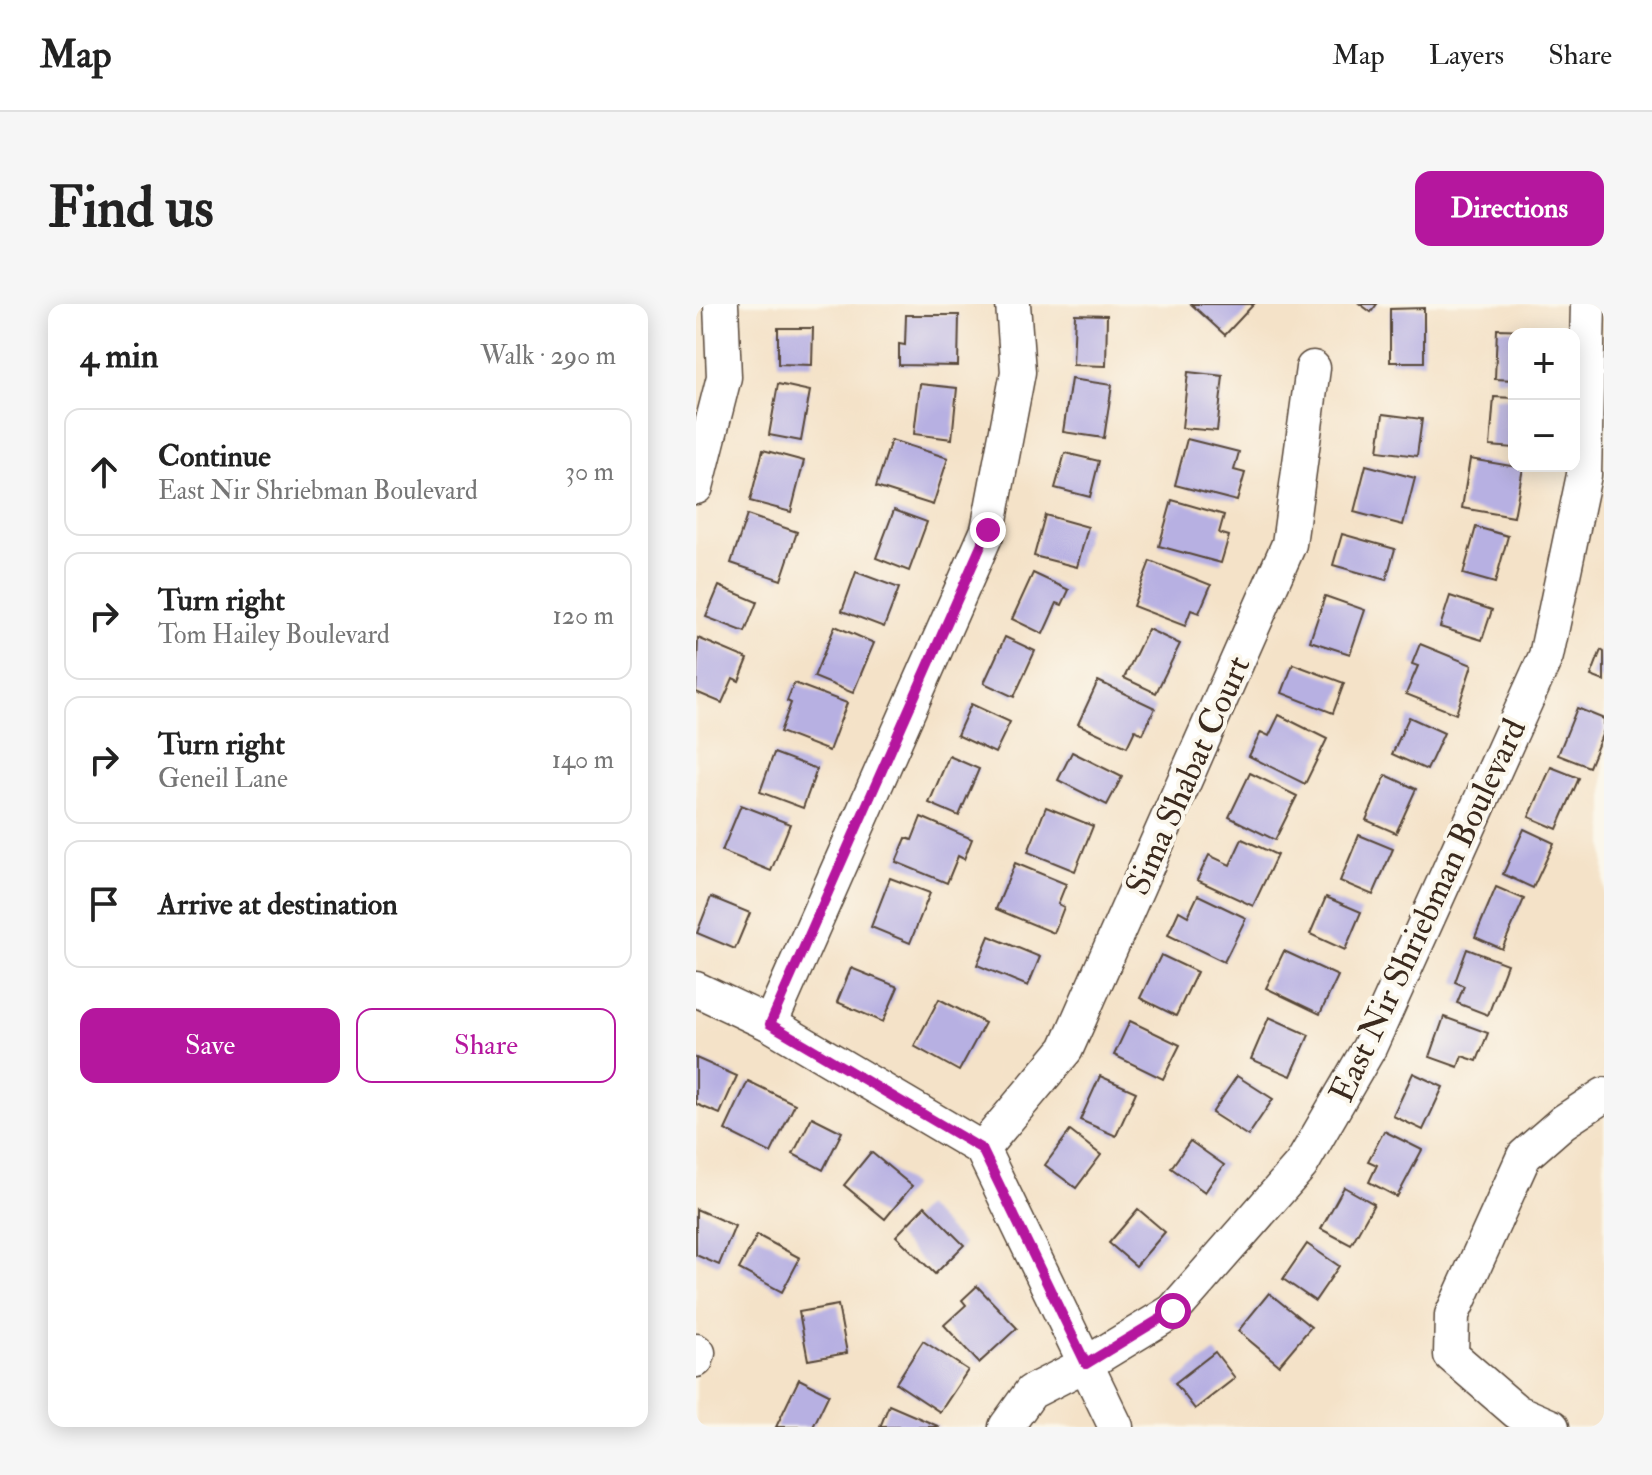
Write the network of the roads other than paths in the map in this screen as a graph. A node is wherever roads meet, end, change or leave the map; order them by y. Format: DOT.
graph roads {
  1 [pos="721,304"];
  2 [pos="1013,304"];
  3 [pos="1588,304"];
  4 [pos="1313,368"];
  5 [pos="696,487"];
  6 [pos="696,989"];
  7 [pos="770,1024"];
  8 [pos="1604,1095"];
  9 [pos="982,1149"];
  10 [pos="696,1351"];
  11 [pos="696,1360"];
  12 [pos="1086,1364"];
  13 [pos="1006,1427"];
  14 [pos="1116,1427"];
  15 [pos="1552,1427"];
  1 -- 5 [label="street"];
  2 -- 7 [label="street"];
  3 -- 12 [label="street, East Nir Shriebman Boulevard"];
  4 -- 9 [label="street, Sima Shabat Court"];
  6 -- 7 [label="street"];
  7 -- 9 [label="street"];
  8 -- 15 [label="street"];
  9 -- 12 [label="street"];
  10 -- 11 [label="street"];
  12 -- 13 [label="street, East Nir Shriebman Boulevard"];
  12 -- 14 [label="street"];
}
